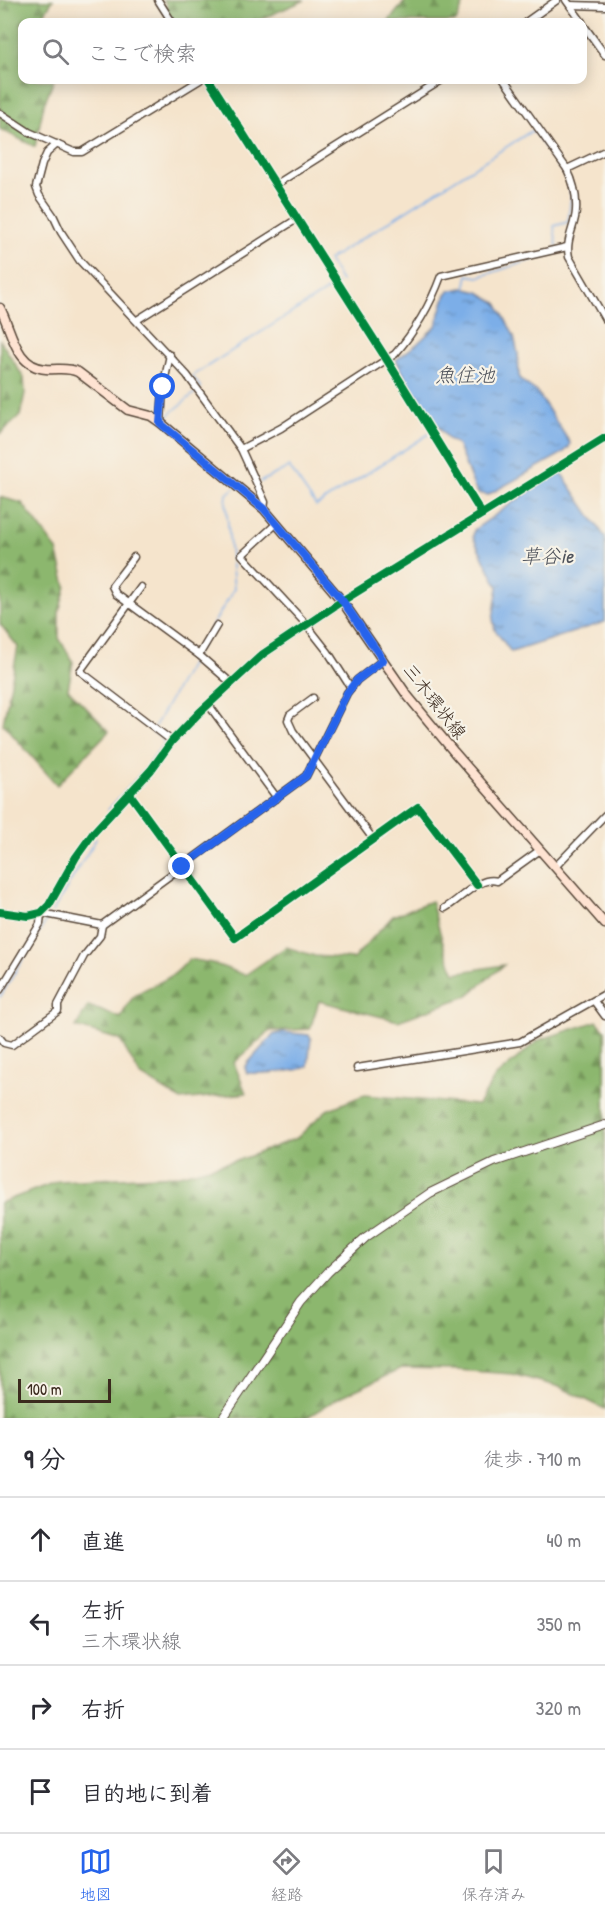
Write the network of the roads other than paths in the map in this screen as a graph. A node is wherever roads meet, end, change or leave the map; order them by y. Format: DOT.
graph roads {
  1 [pos="158,0"];
  2 [pos="557,0"];
  3 [pos="568,3"];
  4 [pos="605,6"];
  5 [pos="169,18"];
  6 [pos="532,18"];
  7 [pos="578,18"];
  8 [pos="587,30"];
  9 [pos="605,55"];
  10 [pos="194,84"];
  11 [pos="212,84"];
  12 [pos="436,84"];
  13 [pos="507,84"];
  14 [pos="0,113"];
  15 [pos="57,144"];
  16 [pos="605,150"];
  17 [pos="567,169"];
  18 [pos="275,185"];
  19 [pos="297,219"];
  20 [pos="567,247"];
  21 [pos="0,308"];
  22 [pos="605,319"];
  23 [pos="137,320"];
  24 [pos="170,355"];
  25 [pos="387,360"];
  26 [pos="160,423"];
  27 [pos="605,438"];
  28 [pos="241,449"];
  29 [pos="264,509"];
  30 [pos="482,514"];
  31 [pos="276,524"];
  32 [pos="134,557"];
  33 [pos="141,587"];
  34 [pos="342,600"];
  35 [pos="129,603"];
  36 [pos="306,624"];
  37 [pos="218,626"];
  38 [pos="199,655"];
  39 [pos="383,660"];
  40 [pos="230,682"];
  41 [pos="351,688"];
  42 [pos="312,698"];
  43 [pos="208,704"];
  44 [pos="172,741"];
  45 [pos="315,759"];
  46 [pos="130,794"];
  47 [pos="277,798"];
  48 [pos="605,815"];
  49 [pos="373,839"];
  50 [pos="540,850"];
  51 [pos="182,867"];
  52 [pos="555,867"];
  53 [pos="477,885"];
  54 [pos="445,908"];
  55 [pos="0,912"];
  56 [pos="41,913"];
  57 [pos="605,924"];
  58 [pos="102,925"];
  59 [pos="0,990"];
  60 [pos="605,994"];
  61 [pos="594,1001"];
  62 [pos="605,1016"];
  63 [pos="0,1038"];
  64 [pos="357,1068"];
  65 [pos="605,1125"];
  66 [pos="223,1418"];
  1 -- 5 [label="street"];
  2 -- 6 [label="street"];
  3 -- 4 [label="street"];
  3 -- 7 [label="street"];
  8 -- 9 [label="street"];
  10 -- 15 [label="street"];
  11 -- 18 [label="street"];
  12 -- 18 [label="street"];
  13 -- 17 [label="street"];
  14 -- 15 [label="street"];
  15 -- 23 [label="street"];
  16 -- 17 [label="street"];
  17 -- 20 [label="street"];
  18 -- 19 [label="street"];
  19 -- 23 [label="street"];
  19 -- 25 [label="street"];
  20 -- 22 [label="street"];
  20 -- 25 [label="street"];
  21 -- 26 [label="main road, 三木環状線"];
  23 -- 24 [label="street"];
  24 -- 26 [label="street"];
  24 -- 28 [label="street"];
  25 -- 28 [label="street"];
  25 -- 30 [label="street"];
  26 -- 29 [label="main road, 三木環状線"];
  27 -- 30 [label="street"];
  28 -- 29 [label="street"];
  29 -- 31 [label="main road, 三木環状線"];
  30 -- 34 [label="street"];
  31 -- 34 [label="main road, 三木環状線"];
  31 -- 36 [label="street"];
  32 -- 35 [label="street"];
  33 -- 35 [label="street"];
  34 -- 36 [label="street"];
  34 -- 39 [label="main road, 三木環状線"];
  35 -- 38 [label="street"];
  35 -- 44 [label="street"];
  36 -- 40 [label="street"];
  36 -- 41 [label="street"];
  37 -- 38 [label="street"];
  38 -- 40 [label="street"];
  39 -- 41 [label="street"];
  39 -- 50 [label="main road, 三木環状線"];
  40 -- 43 [label="street"];
  41 -- 45 [label="street"];
  42 -- 45 [label="street"];
  43 -- 44 [label="street"];
  43 -- 47 [label="street"];
  44 -- 46 [label="street"];
  45 -- 47 [label="street"];
  45 -- 49 [label="street"];
  46 -- 51 [label="street"];
  46 -- 56 [label="street"];
  47 -- 51 [label="street"];
  48 -- 52 [label="street"];
  49 -- 51 [label="street"];
  49 -- 53 [label="street"];
  50 -- 52 [label="main road, 三木環状線"];
  50 -- 53 [label="street"];
  51 -- 58 [label="street"];
  52 -- 57 [label="main road, 三木環状線"];
  53 -- 54 [label="street"];
  55 -- 56 [label="street"];
  56 -- 58 [label="street"];
  56 -- 59 [label="street"];
  58 -- 63 [label="street"];
  60 -- 61 [label="street"];
  61 -- 62 [label="street"];
  61 -- 64 [label="street"];
  65 -- 66 [label="street"];
}
